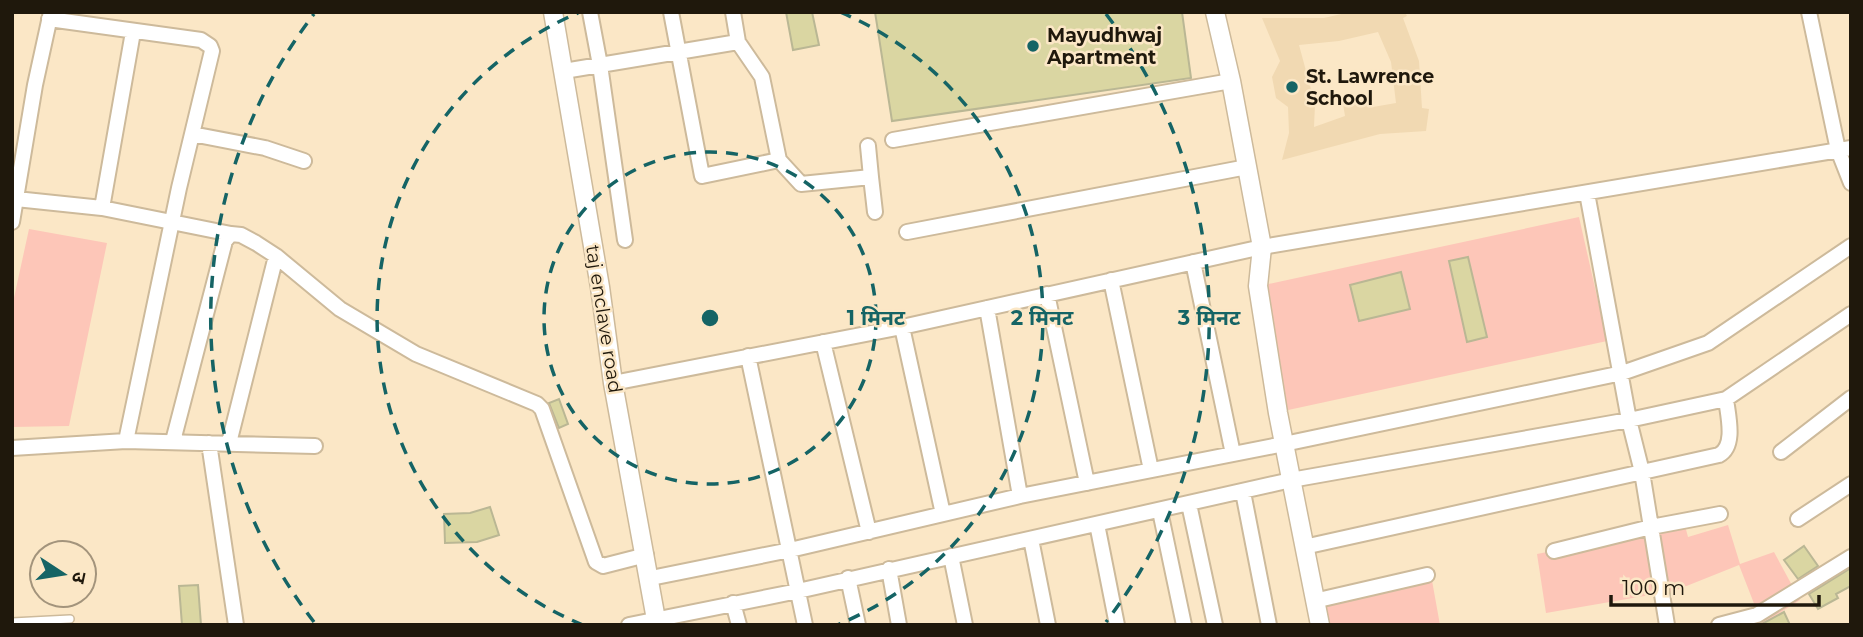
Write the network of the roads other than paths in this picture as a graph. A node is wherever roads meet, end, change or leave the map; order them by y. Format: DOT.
graph roads {
  1 [pos="553,12"];
  2 [pos="590,12"];
  3 [pos="671,12"];
  4 [pos="733,12"];
  5 [pos="1215,12"];
  6 [pos="1810,12"];
  7 [pos="50,16"];
  8 [pos="133,32"];
  9 [pos="738,42"];
  10 [pos="679,51"];
  11 [pos="600,65"];
  12 [pos="564,71"];
  13 [pos="1231,81"];
  14 [pos="192,134"];
  15 [pos="20,136"];
  16 [pos="894,140"];
  17 [pos="868,146"];
  18 [pos="1844,149"];
  19 [pos="779,160"];
  20 [pos="304,162"];
  21 [pos="1248,173"];
  22 [pos="871,177"];
  23 [pos="1851,183"];
  24 [pos="1587,193"];
  25 [pos="16,200"];
  26 [pos="102,208"];
  27 [pos="876,212"];
  28 [pos="12,222"];
  29 [pos="172,222"];
  30 [pos="907,232"];
  31 [pos="231,234"];
  32 [pos="625,240"];
  33 [pos="1851,246"];
  34 [pos="1262,247"];
  35 [pos="276,256"];
  36 [pos="1193,262"];
  37 [pos="1111,280"];
  38 [pos="1047,294"];
  39 [pos="987,308"];
  40 [pos="1851,314"];
  41 [pos="902,327"];
  42 [pos="822,342"];
  43 [pos="748,356"];
  44 [pos="1622,373"];
  45 [pos="613,383"];
  46 [pos="1851,398"];
  47 [pos="1726,400"];
  48 [pos="1629,420"];
  49 [pos="126,441"];
  50 [pos="173,441"];
  51 [pos="209,443"];
  52 [pos="229,443"];
  53 [pos="1284,444"];
  54 [pos="315,446"];
  55 [pos="12,448"];
  56 [pos="1781,452"];
  57 [pos="1233,454"];
  58 [pos="1151,470"];
  59 [pos="1642,472"];
  60 [pos="1292,481"];
  61 [pos="1087,483"];
  62 [pos="1851,484"];
  63 [pos="1243,492"];
  64 [pos="1020,496"];
  65 [pos="1189,504"];
  66 [pos="1160,511"];
  67 [pos="943,514"];
  68 [pos="1720,514"];
  69 [pos="1798,519"];
  70 [pos="1097,524"];
  71 [pos="1651,527"];
  72 [pos="869,532"];
  73 [pos="1031,539"];
  74 [pos="1304,547"];
  75 [pos="790,550"];
  76 [pos="1554,551"];
  77 [pos="646,555"];
  78 [pos="951,556"];
  79 [pos="1851,557"];
  80 [pos="889,569"];
  81 [pos="1427,575"];
  82 [pos="650,578"];
  83 [pos="848,578"];
  84 [pos="798,591"];
  85 [pos="1314,601"];
  86 [pos="733,603"];
  87 [pos="70,619"];
  88 [pos="12,622"];
  89 [pos="657,622"];
  90 [pos="236,625"];
  91 [pos="629,625"];
  92 [pos="739,625"];
  93 [pos="805,625"];
  94 [pos="858,625"];
  95 [pos="899,625"];
  96 [pos="965,625"];
  97 [pos="1048,625"];
  98 [pos="1117,625"];
  99 [pos="1184,625"];
  100 [pos="1215,625"];
  101 [pos="1269,625"];
  102 [pos="1320,625"];
  103 [pos="1667,625"];
  104 [pos="1719,625"];
  1 -- 12 [label="street, taj enclave road"];
  2 -- 11 [label="street"];
  3 -- 10 [label="street"];
  4 -- 9 [label="street"];
  5 -- 13 [label="street"];
  6 -- 18 [label="street"];
  7 -- 8 [label="street"];
  7 -- 15 [label="street"];
  8 -- 14 [label="street"];
  8 -- 26 [label="street"];
  9 -- 10 [label="street"];
  9 -- 19 [label="street"];
  10 -- 11 [label="street"];
  10 -- 19 [label="street"];
  11 -- 12 [label="street"];
  11 -- 32 [label="street"];
  12 -- 45 [label="street, taj enclave road"];
  13 -- 16 [label="street"];
  13 -- 21 [label="street"];
  14 -- 20 [label="street"];
  14 -- 29 [label="street"];
  15 -- 25 [label="street"];
  17 -- 22 [label="street"];
  18 -- 23 [label="street"];
  18 -- 24 [label="street"];
  19 -- 22 [label="street"];
  21 -- 30 [label="street"];
  21 -- 34 [label="street"];
  22 -- 27 [label="street"];
  24 -- 34 [label="street"];
  24 -- 44 [label="street"];
  25 -- 26 [label="street"];
  25 -- 28 [label="street"];
  26 -- 29 [label="street"];
  29 -- 31 [label="street"];
  29 -- 49 [label="street"];
  31 -- 35 [label="street"];
  31 -- 50 [label="street"];
  33 -- 44 [label="street"];
  34 -- 36 [label="street"];
  34 -- 53 [label="street"];
  35 -- 52 [label="street"];
  35 -- 77 [label="street"];
  36 -- 37 [label="street"];
  36 -- 57 [label="street"];
  37 -- 38 [label="street"];
  37 -- 58 [label="street"];
  38 -- 39 [label="street"];
  38 -- 61 [label="street"];
  39 -- 41 [label="street"];
  39 -- 64 [label="street"];
  40 -- 47 [label="street"];
  41 -- 42 [label="street"];
  41 -- 67 [label="street"];
  42 -- 43 [label="street"];
  42 -- 72 [label="street"];
  43 -- 45 [label="street"];
  43 -- 75 [label="street"];
  44 -- 48 [label="street"];
  44 -- 53 [label="street"];
  45 -- 77 [label="street, taj enclave road"];
  46 -- 56 [label="street"];
  47 -- 48 [label="street"];
  47 -- 59 [label="street"];
  48 -- 59 [label="street"];
  48 -- 60 [label="street"];
  49 -- 50 [label="street"];
  49 -- 55 [label="street"];
  50 -- 51 [label="street"];
  51 -- 52 [label="street"];
  51 -- 90 [label="street"];
  52 -- 54 [label="street"];
  53 -- 57 [label="street"];
  53 -- 60 [label="street"];
  57 -- 58 [label="street"];
  58 -- 61 [label="street"];
  59 -- 71 [label="street"];
  59 -- 74 [label="street"];
  60 -- 63 [label="street"];
  60 -- 74 [label="street"];
  61 -- 64 [label="street"];
  62 -- 69 [label="street"];
  63 -- 65 [label="street"];
  63 -- 101 [label="street"];
  64 -- 67 [label="street"];
  65 -- 66 [label="street"];
  65 -- 100 [label="street"];
  66 -- 70 [label="street"];
  66 -- 99 [label="street"];
  67 -- 72 [label="street"];
  68 -- 71 [label="street"];
  70 -- 73 [label="street"];
  70 -- 98 [label="street"];
  71 -- 76 [label="street"];
  71 -- 103 [label="street"];
  72 -- 75 [label="street"];
  73 -- 78 [label="street"];
  73 -- 97 [label="street"];
  74 -- 85 [label="street"];
  75 -- 82 [label="street"];
  75 -- 84 [label="street"];
  77 -- 82 [label="street, taj enclave road"];
  78 -- 80 [label="street"];
  78 -- 96 [label="street"];
  79 -- 104 [label="street"];
  80 -- 83 [label="street"];
  80 -- 95 [label="street"];
  81 -- 85 [label="street"];
  82 -- 89 [label="street, taj enclave road"];
  83 -- 84 [label="street"];
  83 -- 94 [label="street"];
  84 -- 86 [label="street"];
  84 -- 93 [label="street"];
  85 -- 102 [label="street"];
  86 -- 89 [label="street"];
  86 -- 92 [label="street"];
  87 -- 88 [label="lane"];
  89 -- 91 [label="street"];
}
